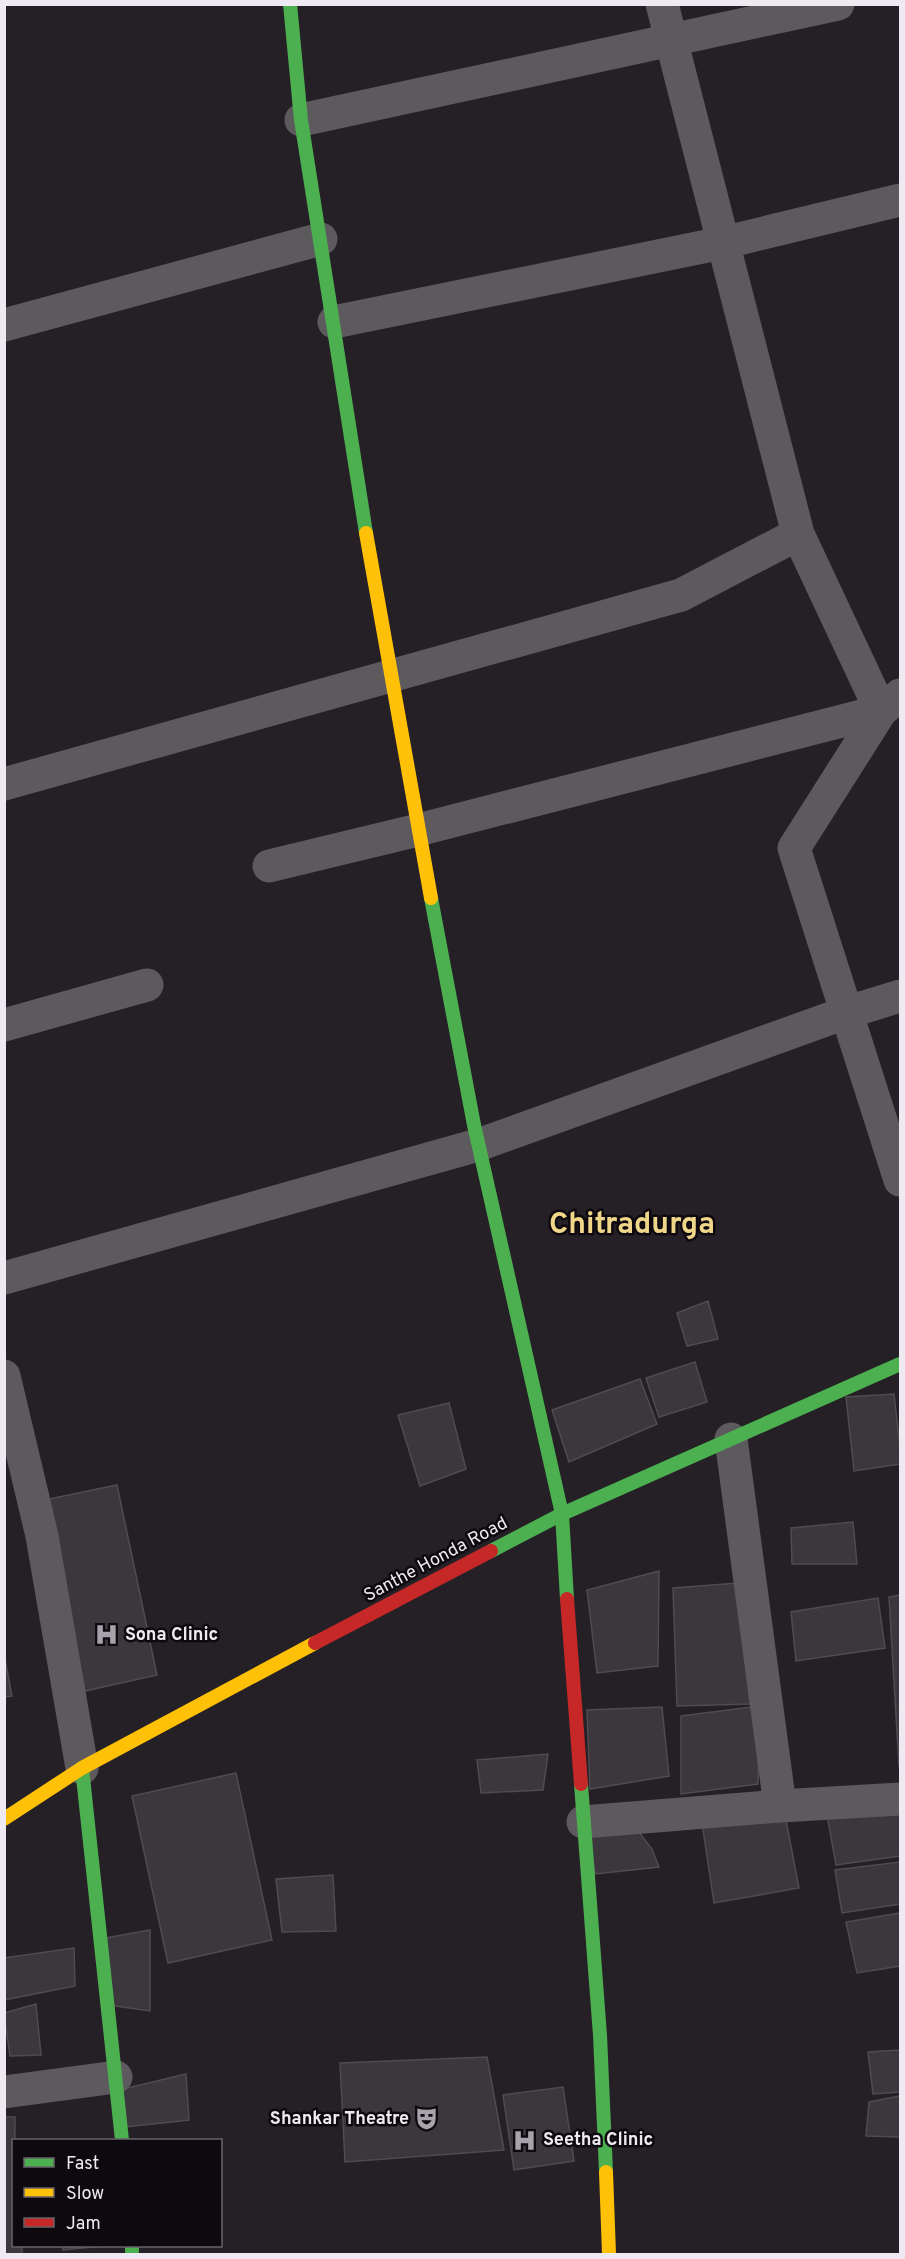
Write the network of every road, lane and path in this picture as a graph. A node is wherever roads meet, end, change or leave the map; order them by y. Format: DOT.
graph roads {
  1 [pos="290,4"];
  2 [pos="662,4"];
  3 [pos="838,4"];
  4 [pos="673,40"];
  5 [pos="301,120"];
  6 [pos="900,200"];
  7 [pos="321,239"];
  8 [pos="722,243"];
  9 [pos="334,322"];
  10 [pos="4,325"];
  11 [pos="798,534"];
  12 [pos="391,678"];
  13 [pos="891,703"];
  14 [pos="4,784"];
  15 [pos="419,830"];
  16 [pos="269,866"];
  17 [pos="147,985"];
  18 [pos="900,996"];
  19 [pos="845,1013"];
  20 [pos="4,1025"];
  21 [pos="478,1145"];
  22 [pos="900,1180"];
  23 [pos="4,1278"];
  24 [pos="900,1364"];
  25 [pos="4,1376"];
  26 [pos="731,1439"];
  27 [pos="562,1514"];
  28 [pos="82,1768"];
  29 [pos="900,1799"];
  30 [pos="780,1806"];
  31 [pos="4,1819"];
  32 [pos="583,1822"];
  33 [pos="116,2077"];
  34 [pos="4,2092"];
  35 [pos="122,2139"];
  36 [pos="609,2254"];
  1 -- 5 [label="street"];
  2 -- 4 [label="street"];
  3 -- 4 [label="street"];
  4 -- 5 [label="street"];
  4 -- 8 [label="street"];
  5 -- 7 [label="street"];
  6 -- 8 [label="street"];
  7 -- 9 [label="street"];
  7 -- 10 [label="street"];
  8 -- 9 [label="street"];
  8 -- 11 [label="street"];
  9 -- 12 [label="street"];
  11 -- 12 [label="street"];
  11 -- 13 [label="street"];
  12 -- 14 [label="street"];
  12 -- 15 [label="street"];
  13 -- 15 [label="street"];
  13 -- 19 [label="street"];
  15 -- 16 [label="street"];
  15 -- 21 [label="street"];
  17 -- 20 [label="street"];
  18 -- 19 [label="street"];
  19 -- 21 [label="street"];
  19 -- 22 [label="street"];
  21 -- 23 [label="street"];
  21 -- 27 [label="street"];
  24 -- 26 [label="street, Santhe Honda Road"];
  25 -- 28 [label="street"];
  26 -- 27 [label="street, Santhe Honda Road"];
  26 -- 30 [label="street"];
  27 -- 28 [label="street, Santhe Honda Road"];
  27 -- 32 [label="street"];
  28 -- 31 [label="street, Santhe Honda Road"];
  28 -- 33 [label="street"];
  29 -- 30 [label="street"];
  30 -- 32 [label="street"];
  32 -- 36 [label="street"];
  33 -- 34 [label="street"];
  33 -- 35 [label="street"];
}
